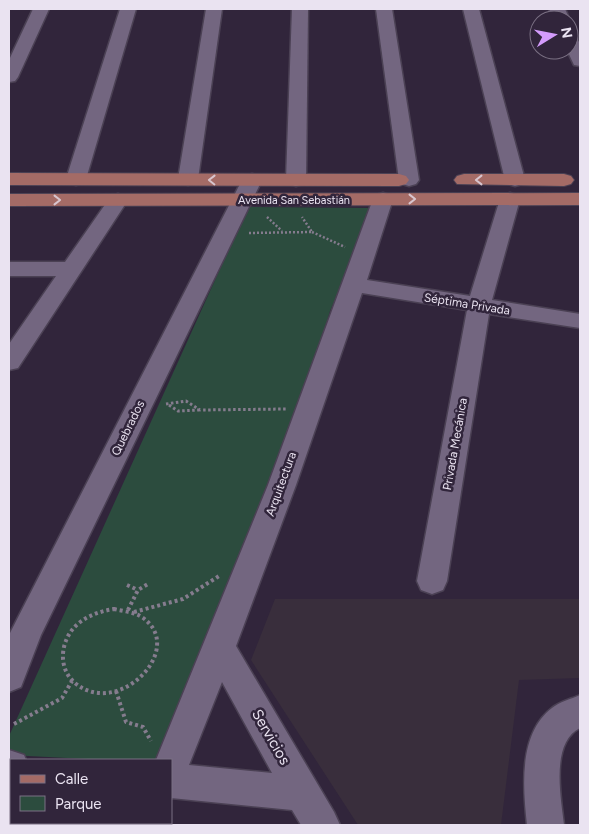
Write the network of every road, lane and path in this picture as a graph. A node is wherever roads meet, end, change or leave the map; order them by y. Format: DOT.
graph roads {
  1 [pos="41,9"];
  2 [pos="128,9"];
  3 [pos="214,9"];
  4 [pos="300,9"];
  5 [pos="384,9"];
  6 [pos="472,9"];
  7 [pos="9,77"];
  8 [pos="9,179"];
  9 [pos="76,179"];
  10 [pos="188,179"];
  11 [pos="296,180"];
  12 [pos="410,180"];
  13 [pos="580,180"];
  14 [pos="512,189"];
  15 [pos="246,190"];
  16 [pos="383,199"];
  17 [pos="580,199"];
  18 [pos="9,200"];
  19 [pos="118,200"];
  20 [pos="301,213"];
  21 [pos="312,232"];
  22 [pos="244,234"];
  23 [pos="349,250"];
  24 [pos="9,269"];
  25 [pos="72,269"];
  26 [pos="354,285"];
  27 [pos="479,306"];
  28 [pos="580,322"];
  29 [pos="10,356"];
  30 [pos="160,402"];
  31 [pos="169,405"];
  32 [pos="292,409"];
  33 [pos="200,410"];
  34 [pos="224,572"];
  35 [pos="432,581"];
  36 [pos="148,584"];
  37 [pos="127,585"];
  38 [pos="138,590"];
  39 [pos="128,610"];
  40 [pos="133,612"];
  41 [pos="220,648"];
  42 [pos="9,677"];
  43 [pos="72,681"];
  44 [pos="116,691"];
  45 [pos="580,711"];
  46 [pos="14,724"];
  47 [pos="152,744"];
  48 [pos="172,765"];
  49 [pos="172,781"];
  50 [pos="303,793"];
  51 [pos="321,825"];
  52 [pos="545,825"];
  1 -- 7 [label="street"];
  2 -- 9 [label="street"];
  3 -- 10 [label="street"];
  4 -- 11 [label="street"];
  5 -- 12 [label="street"];
  6 -- 14 [label="street"];
  8 -- 9 [label="main road, Avenida San Sebastián"];
  9 -- 10 [label="main road, Avenida San Sebastián"];
  15 -- 10 [label="main road, Avenida San Sebastián, one-way"];
  11 -- 12 [label="main road, Avenida San Sebastián"];
  11 -- 15 [label="main road, Avenida San Sebastián"];
  14 -- 12 [label="main road, Avenida San Sebastián, one-way"];
  13 -- 14 [label="main road, Avenida San Sebastián"];
  16 -- 14 [label="main road, Avenida San Sebastián, one-way"];
  14 -- 17 [label="main road, Avenida San Sebastián"];
  14 -- 27 [label="street, Privada Mecánica"];
  15 -- 16 [label="main road, Avenida San Sebastián"];
  15 -- 19 [label="main road, Avenida San Sebastián"];
  15 -- 42 [label="street, Quebrados"];
  16 -- 26 [label="street, Arquitectura"];
  18 -- 19 [label="main road, Avenida San Sebastián, one-way"];
  19 -- 25 [label="street"];
  20 -- 21 [label="path"];
  21 -- 22 [label="path"];
  21 -- 23 [label="path"];
  24 -- 25 [label="street"];
  25 -- 29 [label="street"];
  26 -- 27 [label="street, Séptima Privada"];
  26 -- 41 [label="street, Arquitectura"];
  27 -- 28 [label="street, Séptima Privada"];
  27 -- 35 [label="street, Privada Mecánica"];
  30 -- 31 [label="path"];
  31 -- 33 [label="path"];
  31 -- 33 [label="path"];
  32 -- 33 [label="path"];
  34 -- 40 [label="path"];
  36 -- 38 [label="path"];
  37 -- 38 [label="path"];
  38 -- 39 [label="path"];
  39 -- 40 [label="path"];
  39 -- 43 [label="path"];
  40 -- 44 [label="path"];
  41 -- 48 [label="street, Arquitectura"];
  41 -- 50 [label="street, Servicios"];
  43 -- 44 [label="path"];
  43 -- 46 [label="path"];
  44 -- 47 [label="path"];
  45 -- 52 [label="street"];
  49 -- 50 [label="street"];
  50 -- 51 [label="street, Servicios"];
}
